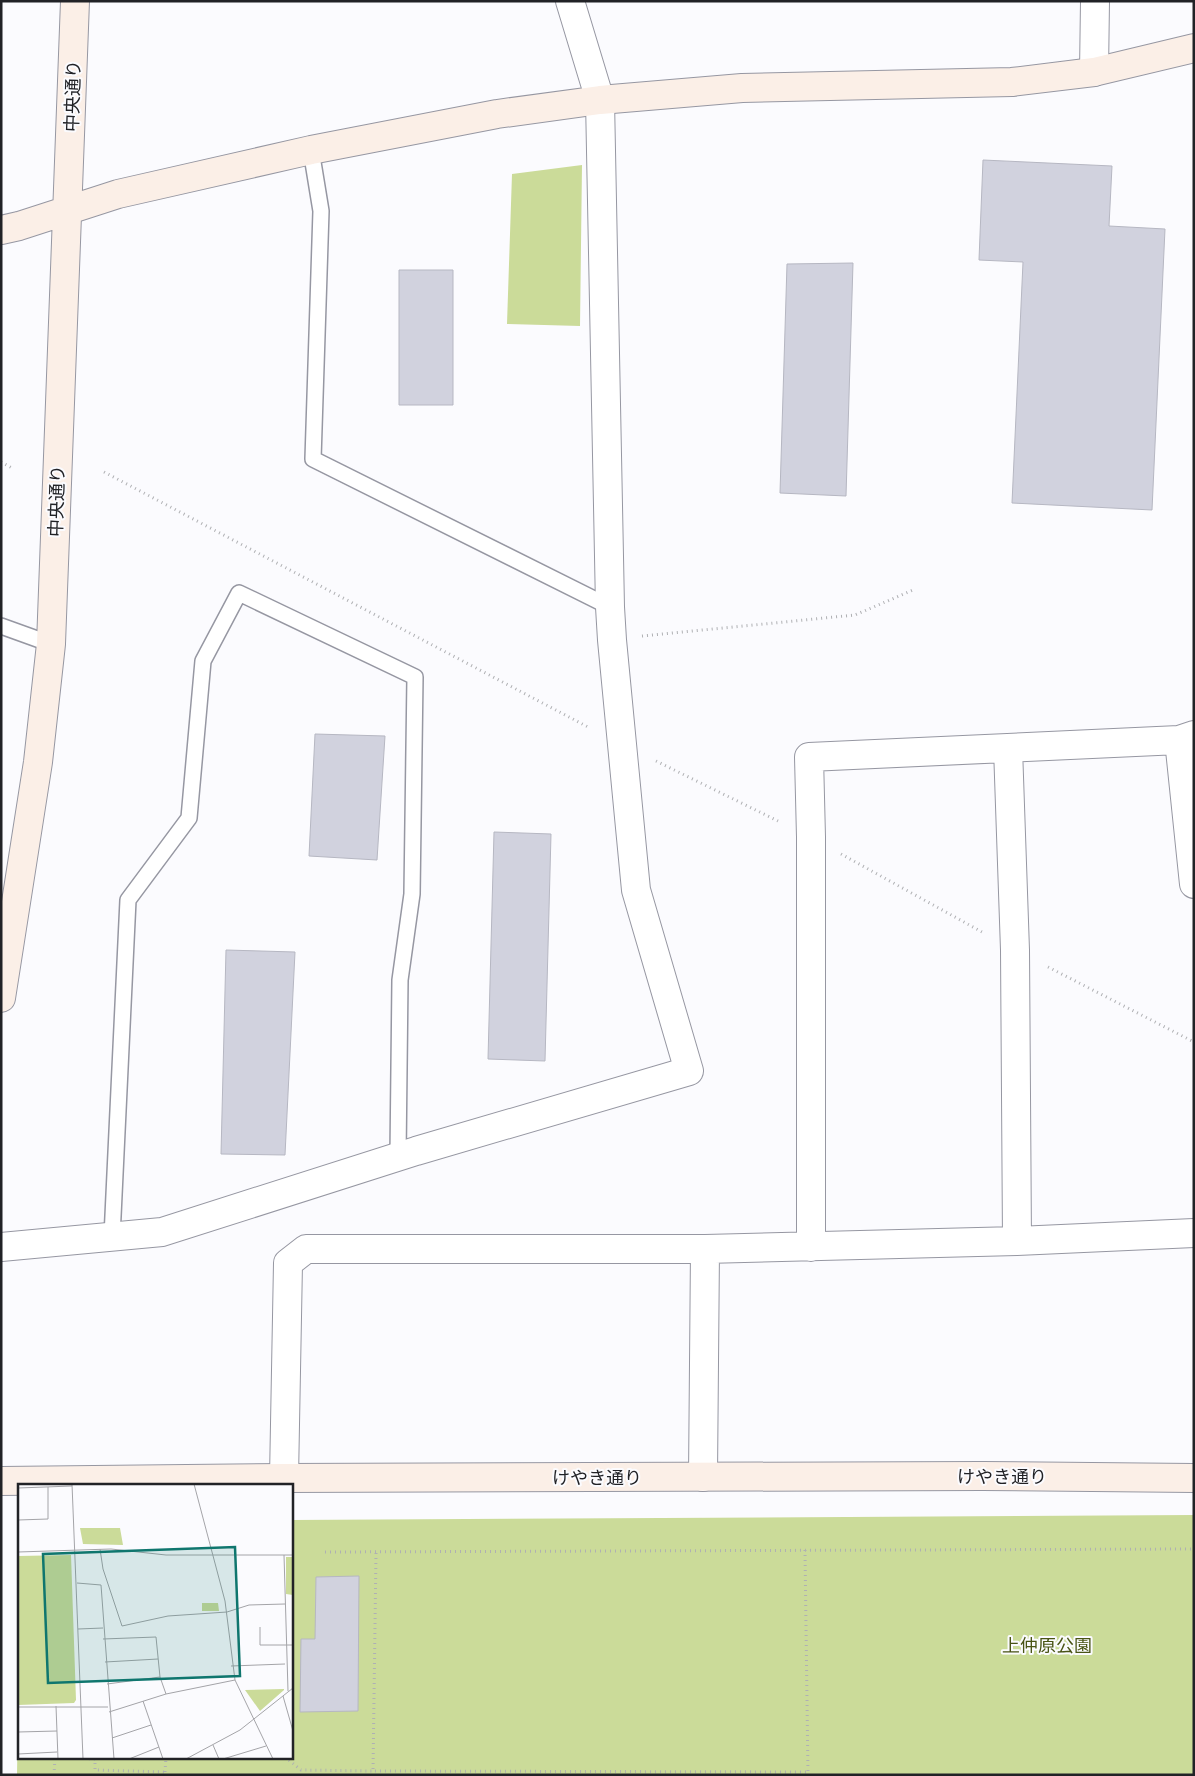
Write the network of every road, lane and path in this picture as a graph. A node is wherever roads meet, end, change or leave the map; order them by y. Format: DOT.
graph roads {
  1 [pos="75,1"];
  2 [pos="570,1"];
  3 [pos="1095,1"];
  4 [pos="1194,48"];
  5 [pos="1094,72"];
  6 [pos="600,100"];
  7 [pos="311,150"];
  8 [pos="68,210"];
  9 [pos="1,230"];
  10 [pos="1,462"];
  11 [pos="14,469"];
  12 [pos="104,472"];
  13 [pos="913,590"];
  14 [pos="610,607"];
  15 [pos="1,626"];
  16 [pos="612,640"];
  17 [pos="51,644"];
  18 [pos="1186,738"];
  19 [pos="622,745"];
  20 [pos="1008,748"];
  21 [pos="810,837"];
  22 [pos="1194,884"];
  23 [pos="1015,950"];
  24 [pos="1,998"];
  25 [pos="1194,1042"];
  26 [pos="398,1156"];
  27 [pos="1194,1233"];
  28 [pos="112,1237"];
  29 [pos="1017,1241"];
  30 [pos="1,1247"];
  31 [pos="812,1247"];
  32 [pos="704,1249"];
  33 [pos="703,1477"];
  34 [pos="284,1478"];
  35 [pos="1194,1478"];
  36 [pos="1,1481"];
  37 [pos="1194,1549"];
  38 [pos="805,1550"];
  39 [pos="325,1552"];
  40 [pos="376,1552"];
  41 [pos="55,1758"];
  42 [pos="77,1758"];
  43 [pos="166,1758"];
  44 [pos="286,1758"];
  45 [pos="373,1771"];
  46 [pos="808,1773"];
  47 [pos="165,1774"];
  48 [pos="54,1775"];
  1 -- 8 [label="street, 中央通り"];
  2 -- 6 [label="street"];
  3 -- 5 [label="street"];
  4 -- 5 [label="street"];
  5 -- 6 [label="street"];
  6 -- 7 [label="street"];
  6 -- 14 [label="street"];
  7 -- 8 [label="street"];
  7 -- 14 [label="lane"];
  8 -- 9 [label="street"];
  8 -- 17 [label="street, 中央通り"];
  10 -- 11 [label="path"];
  12 -- 19 [label="path"];
  13 -- 16 [label="path"];
  14 -- 16 [label="street"];
  15 -- 17 [label="lane"];
  16 -- 19 [label="street"];
  17 -- 24 [label="street, 中央通り"];
  18 -- 20 [label="street"];
  18 -- 22 [label="street"];
  19 -- 21 [label="path"];
  19 -- 26 [label="street"];
  20 -- 21 [label="street"];
  20 -- 23 [label="street"];
  21 -- 23 [label="path"];
  21 -- 31 [label="street"];
  23 -- 25 [label="path"];
  23 -- 29 [label="street"];
  26 -- 28 [label="street"];
  26 -- 28 [label="lane"];
  27 -- 29 [label="street"];
  28 -- 30 [label="street"];
  29 -- 31 [label="street"];
  31 -- 32 [label="street"];
  32 -- 33 [label="street"];
  32 -- 34 [label="street"];
  33 -- 34 [label="street, けやき通り"];
  33 -- 35 [label="street, けやき通り"];
  34 -- 36 [label="street, けやき通り"];
  37 -- 38 [label="path"];
  38 -- 40 [label="path"];
  38 -- 46 [label="path"];
  39 -- 40 [label="path"];
  40 -- 45 [label="path"];
  41 -- 48 [label="path"];
  42 -- 47 [label="path"];
  43 -- 47 [label="path"];
  44 -- 45 [label="path"];
  45 -- 46 [label="path"];
}
